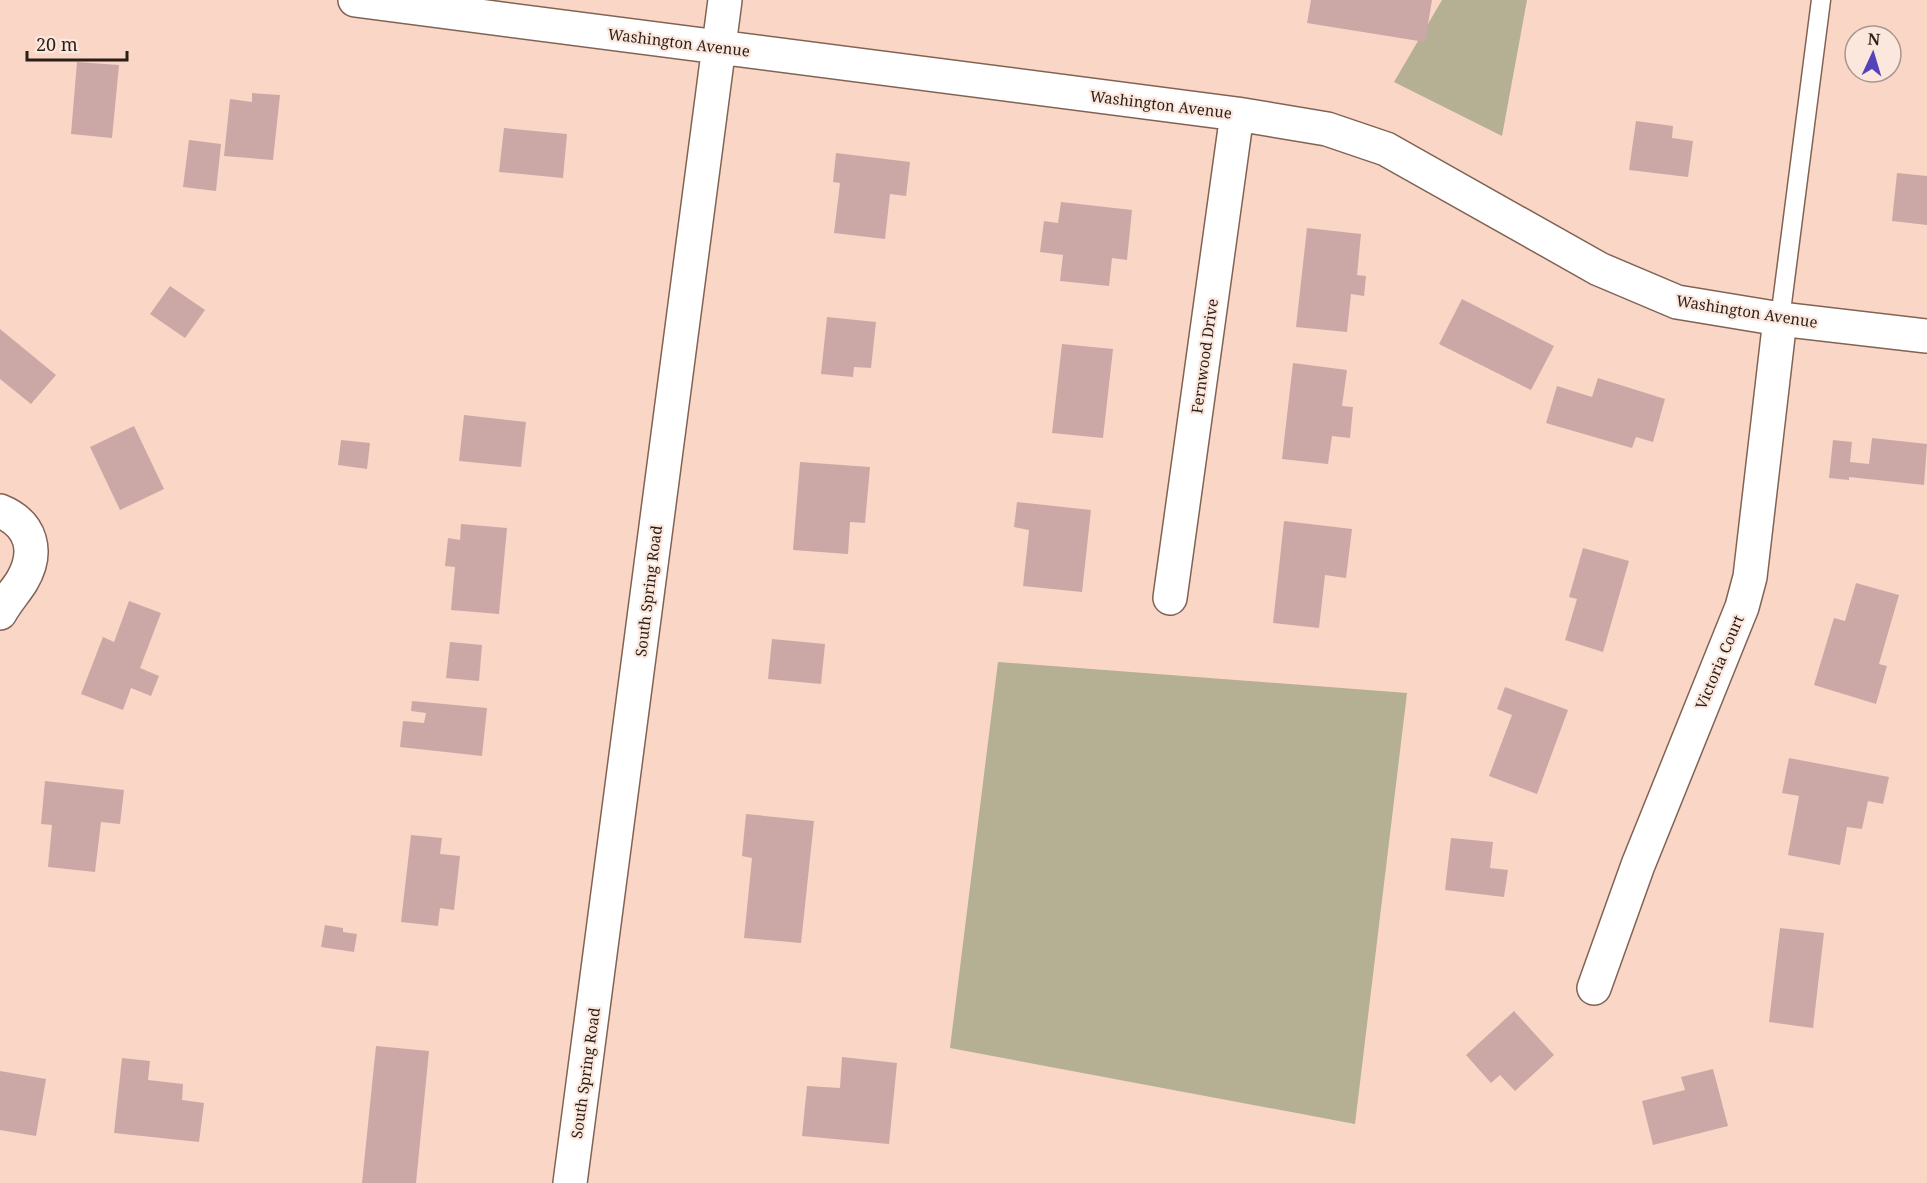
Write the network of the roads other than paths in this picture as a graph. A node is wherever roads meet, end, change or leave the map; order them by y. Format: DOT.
graph roads {
  1 [pos="355,0"];
  2 [pos="726,0"];
  3 [pos="1821,0"];
  4 [pos="719,47"];
  5 [pos="1237,114"];
  6 [pos="1780,319"];
  7 [pos="1927,336"];
  8 [pos="0,511"];
  9 [pos="1170,598"];
  10 [pos="0,613"];
  11 [pos="1594,988"];
  12 [pos="570,1183"];
  1 -- 4 [label="street, Washington Avenue"];
  2 -- 4 [label="street, South Spring Road"];
  3 -- 6 [label="lane"];
  4 -- 5 [label="street, Washington Avenue"];
  4 -- 12 [label="street, South Spring Road"];
  5 -- 6 [label="street, Washington Avenue"];
  5 -- 9 [label="street, Fernwood Drive"];
  6 -- 7 [label="street, Washington Avenue"];
  6 -- 11 [label="street, Victoria Court"];
  8 -- 10 [label="street"];
}
